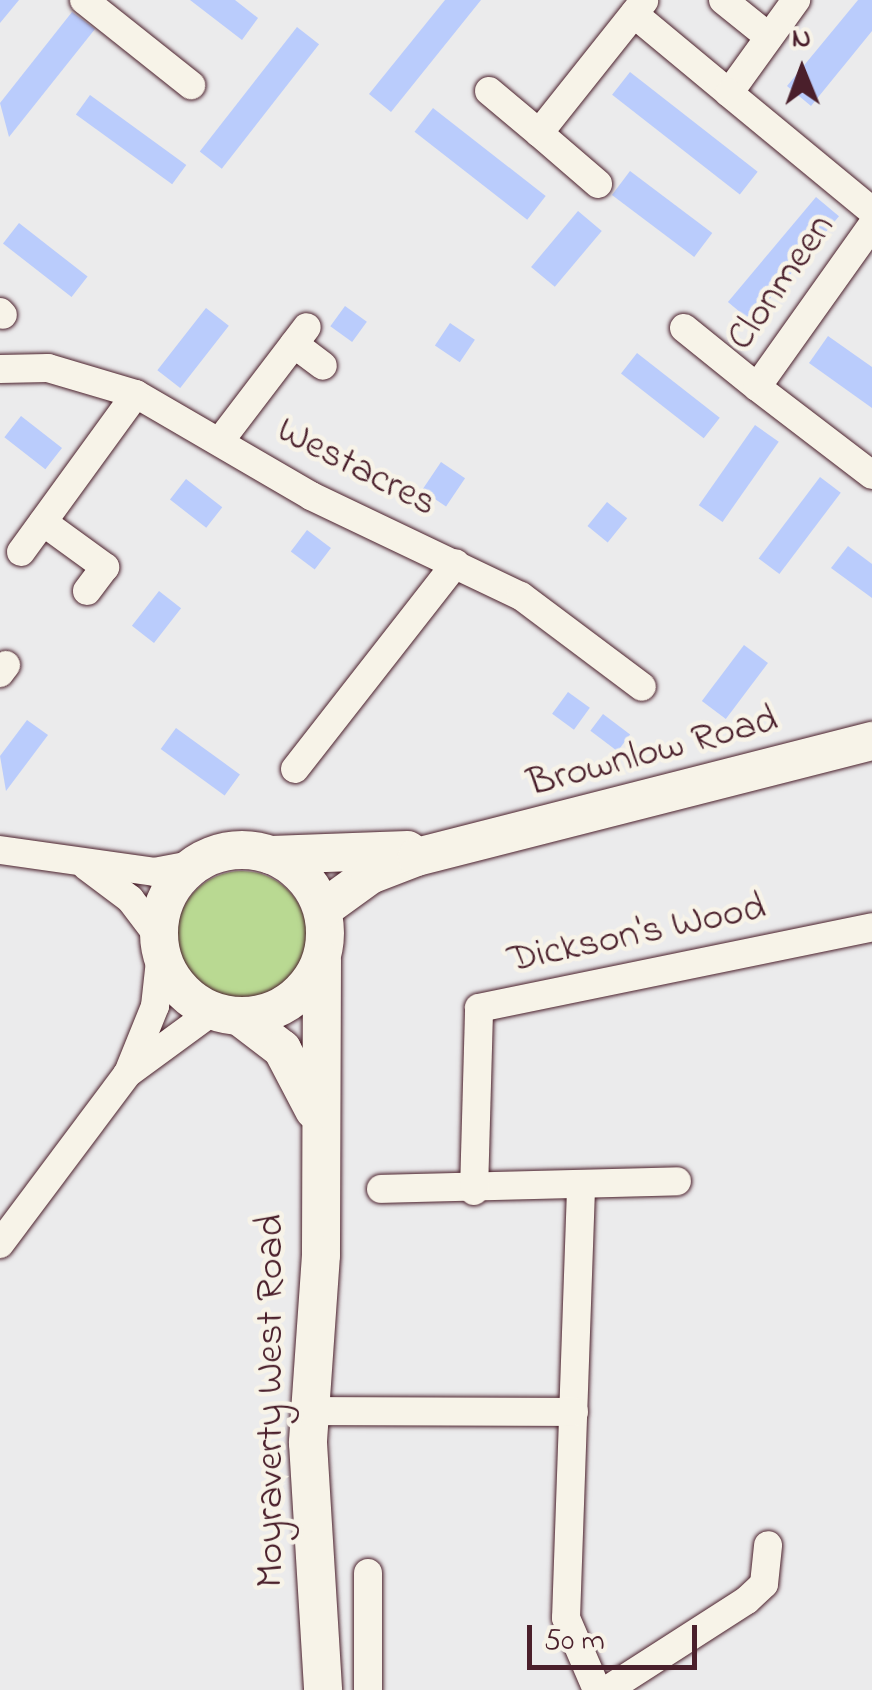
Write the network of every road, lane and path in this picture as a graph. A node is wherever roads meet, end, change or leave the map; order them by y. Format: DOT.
graph roads {
  1 [pos="84,0"];
  2 [pos="132,0"];
  3 [pos="724,0"];
  4 [pos="796,0"];
  5 [pos="640,7"];
  6 [pos="115,22"];
  7 [pos="769,37"];
  8 [pos="191,86"];
  9 [pos="489,91"];
  10 [pos="728,93"];
  11 [pos="539,132"];
  12 [pos="598,184"];
  13 [pos="872,211"];
  14 [pos="872,224"];
  15 [pos="684,328"];
  16 [pos="324,366"];
  17 [pos="0,370"];
  18 [pos="757,387"];
  19 [pos="136,394"];
  20 [pos="220,442"];
  21 [pos="872,475"];
  22 [pos="43,522"];
  23 [pos="22,552"];
  24 [pos="456,564"];
  25 [pos="88,591"];
  26 [pos="642,687"];
  27 [pos="867,742"];
  28 [pos="295,769"];
  29 [pos="456,849"];
  30 [pos="0,850"];
  31 [pos="271,855"];
  32 [pos="61,857"];
  33 [pos="196,864"];
  34 [pos="322,910"];
  35 [pos="872,927"];
  36 [pos="160,945"];
  37 [pos="322,960"];
  38 [pos="226,1014"];
  39 [pos="127,1074"];
  40 [pos="315,1112"];
  41 [pos="676,1180"];
  42 [pos="381,1189"];
  43 [pos="581,1189"];
  44 [pos="474,1191"];
  45 [pos="0,1244"];
  46 [pos="310,1411"];
  47 [pos="574,1412"];
  48 [pos="768,1544"];
  49 [pos="368,1574"];
  50 [pos="323,1690"];
  51 [pos="368,1690"];
  52 [pos="597,1690"];
  53 [pos="607,1690"];
  1 -- 6 [label="street"];
  2 -- 6 [label="street"];
  3 -- 7 [label="street"];
  4 -- 7 [label="street"];
  5 -- 10 [label="street, Clonmeen"];
  5 -- 11 [label="street, Clonmeen"];
  6 -- 8 [label="street"];
  7 -- 10 [label="street"];
  9 -- 11 [label="street"];
  10 -- 13 [label="street, Clonmeen"];
  11 -- 12 [label="street"];
  14 -- 18 [label="street, Clonmeen"];
  15 -- 18 [label="street, Clonmeen"];
  16 -- 20 [label="street, Westacres"];
  17 -- 19 [label="street, Westacres"];
  18 -- 21 [label="street, Clonmeen"];
  19 -- 20 [label="street, Westacres"];
  19 -- 22 [label="street"];
  20 -- 24 [label="street, Westacres"];
  22 -- 23 [label="street"];
  22 -- 25 [label="street"];
  24 -- 26 [label="street, Westacres"];
  24 -- 28 [label="street, Westacres"];
  27 -- 29 [label="main road, Brownlow Road"];
  29 -- 31 [label="main road, Brownlow Road"];
  29 -- 34 [label="main road, Brownlow Road"];
  30 -- 32 [label="street"];
  31 -- 33 [label="main road"];
  31 -- 34 [label="main road"];
  32 -- 33 [label="street"];
  32 -- 36 [label="street"];
  33 -- 36 [label="main road"];
  34 -- 37 [label="main road"];
  35 -- 44 [label="street, Dickson's Wood"];
  36 -- 38 [label="main road"];
  36 -- 39 [label="street"];
  37 -- 38 [label="main road"];
  37 -- 40 [label="main road, Moyraverty West Road"];
  38 -- 39 [label="street"];
  38 -- 40 [label="main road, Moyraverty West Road"];
  39 -- 45 [label="street"];
  40 -- 46 [label="main road, Moyraverty West Road"];
  41 -- 43 [label="street"];
  42 -- 44 [label="street"];
  43 -- 44 [label="street"];
  43 -- 47 [label="street"];
  46 -- 47 [label="street"];
  46 -- 50 [label="main road, Moyraverty West Road"];
  47 -- 52 [label="street"];
  48 -- 53 [label="street"];
  49 -- 51 [label="street"];
}
